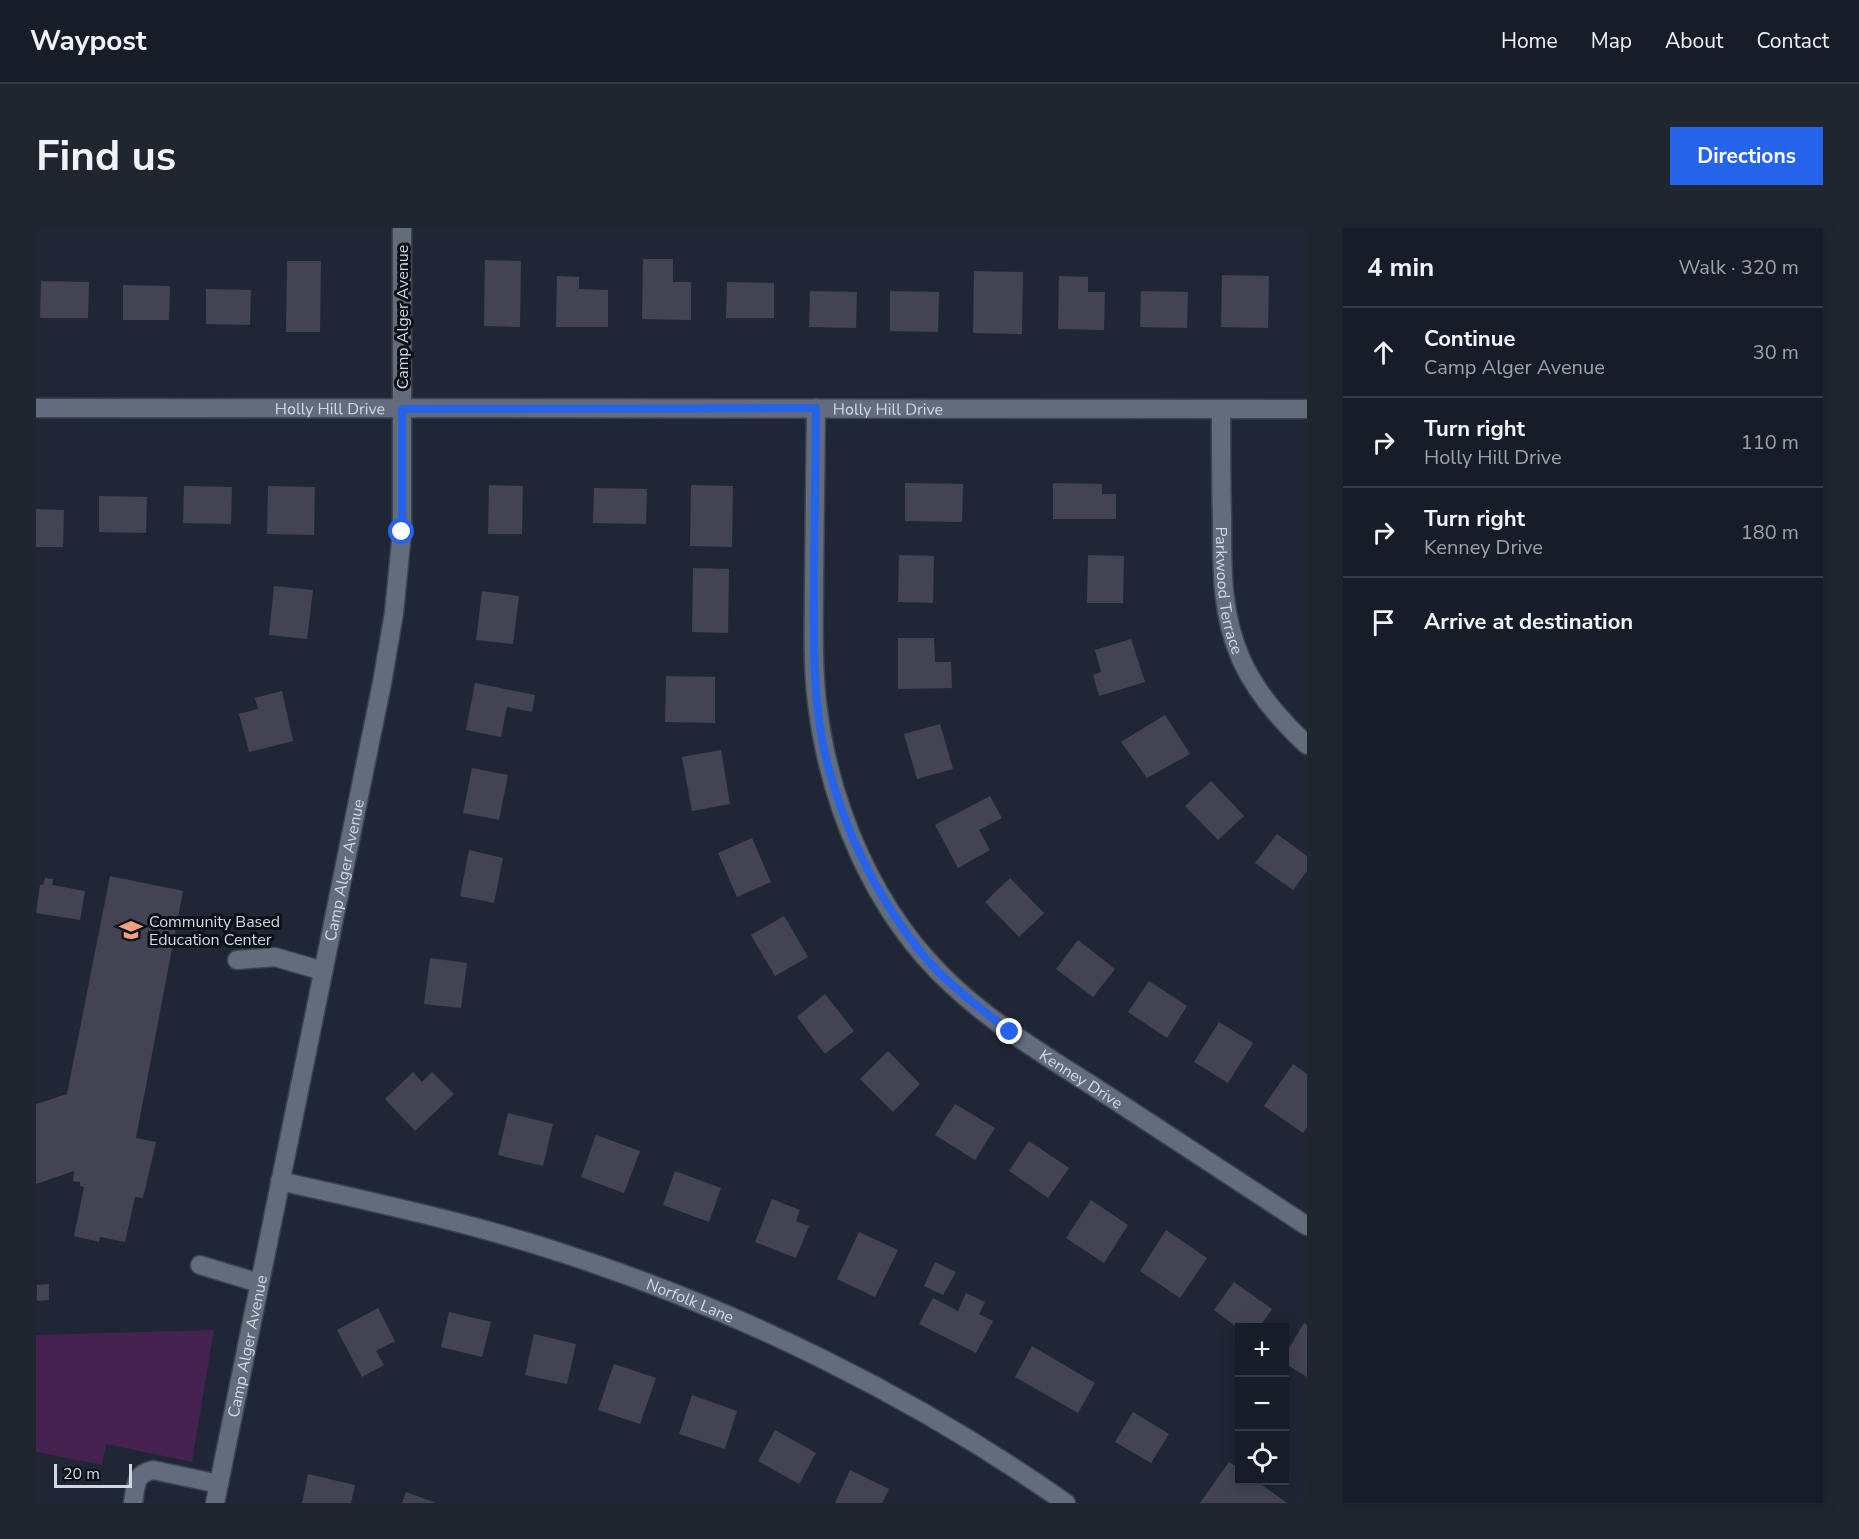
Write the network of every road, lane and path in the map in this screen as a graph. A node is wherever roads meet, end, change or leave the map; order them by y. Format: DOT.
graph roads {
  1 [pos="402,228"];
  2 [pos="36,408"];
  3 [pos="816,408"];
  4 [pos="402,409"];
  5 [pos="1221,409"];
  6 [pos="1307,409"];
  7 [pos="1307,745"];
  8 [pos="237,960"];
  9 [pos="323,971"];
  10 [pos="280,1181"];
  11 [pos="1307,1226"];
  12 [pos="200,1265"];
  13 [pos="260,1283"];
  14 [pos="219,1484"];
  15 [pos="133,1503"];
  16 [pos="215,1503"];
  17 [pos="1066,1503"];
  1 -- 4 [label="street, Camp Alger Avenue"];
  2 -- 4 [label="street, Holly Hill Drive"];
  3 -- 4 [label="street, Holly Hill Drive"];
  3 -- 5 [label="street, Holly Hill Drive"];
  3 -- 11 [label="street, Kenney Drive"];
  4 -- 9 [label="street, Camp Alger Avenue"];
  5 -- 6 [label="street, Holly Hill Drive"];
  5 -- 7 [label="street, Parkwood Terrace"];
  8 -- 9 [label="street"];
  9 -- 10 [label="street, Camp Alger Avenue"];
  10 -- 13 [label="street, Camp Alger Avenue"];
  10 -- 17 [label="street, Norfolk Lane"];
  12 -- 13 [label="street"];
  13 -- 14 [label="street, Camp Alger Avenue"];
  14 -- 15 [label="street"];
  14 -- 16 [label="street, Camp Alger Avenue"];
}
